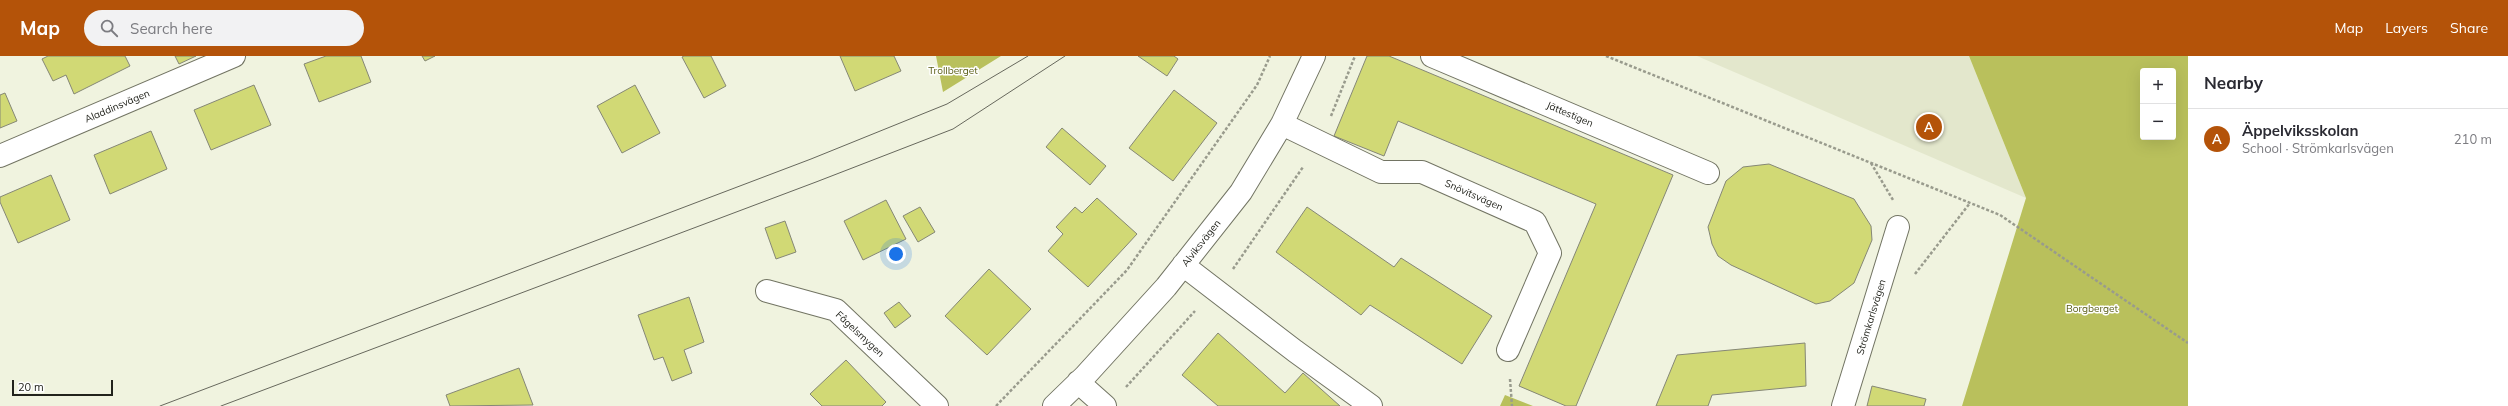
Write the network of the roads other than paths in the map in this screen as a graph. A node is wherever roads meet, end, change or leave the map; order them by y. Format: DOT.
graph roads {
  1 [pos="234,56"];
  2 [pos="1314,56"];
  3 [pos="1432,56"];
  4 [pos="1282,124"];
  5 [pos="0,156"];
  6 [pos="1708,173"];
  7 [pos="1898,227"];
  8 [pos="1183,265"];
  9 [pos="767,291"];
  10 [pos="1508,350"];
  11 [pos="1078,382"];
  12 [pos="937,406"];
  13 [pos="1054,406"];
  14 [pos="1105,406"];
  15 [pos="1371,406"];
  16 [pos="1843,406"];
  1 -- 5 [label="street, Aladdinsvägen"];
  2 -- 4 [label="street, Alviksvägen"];
  3 -- 6 [label="street, Jättestigen"];
  4 -- 8 [label="street, Alviksvägen"];
  4 -- 10 [label="street, Snövitsvägen"];
  7 -- 16 [label="street, Strömkarlsvägen"];
  8 -- 11 [label="street, Alviksvägen"];
  8 -- 15 [label="street"];
  9 -- 12 [label="street, Fågelsmygen"];
  11 -- 13 [label="street, Alviksvägen"];
  11 -- 14 [label="street"];
}
